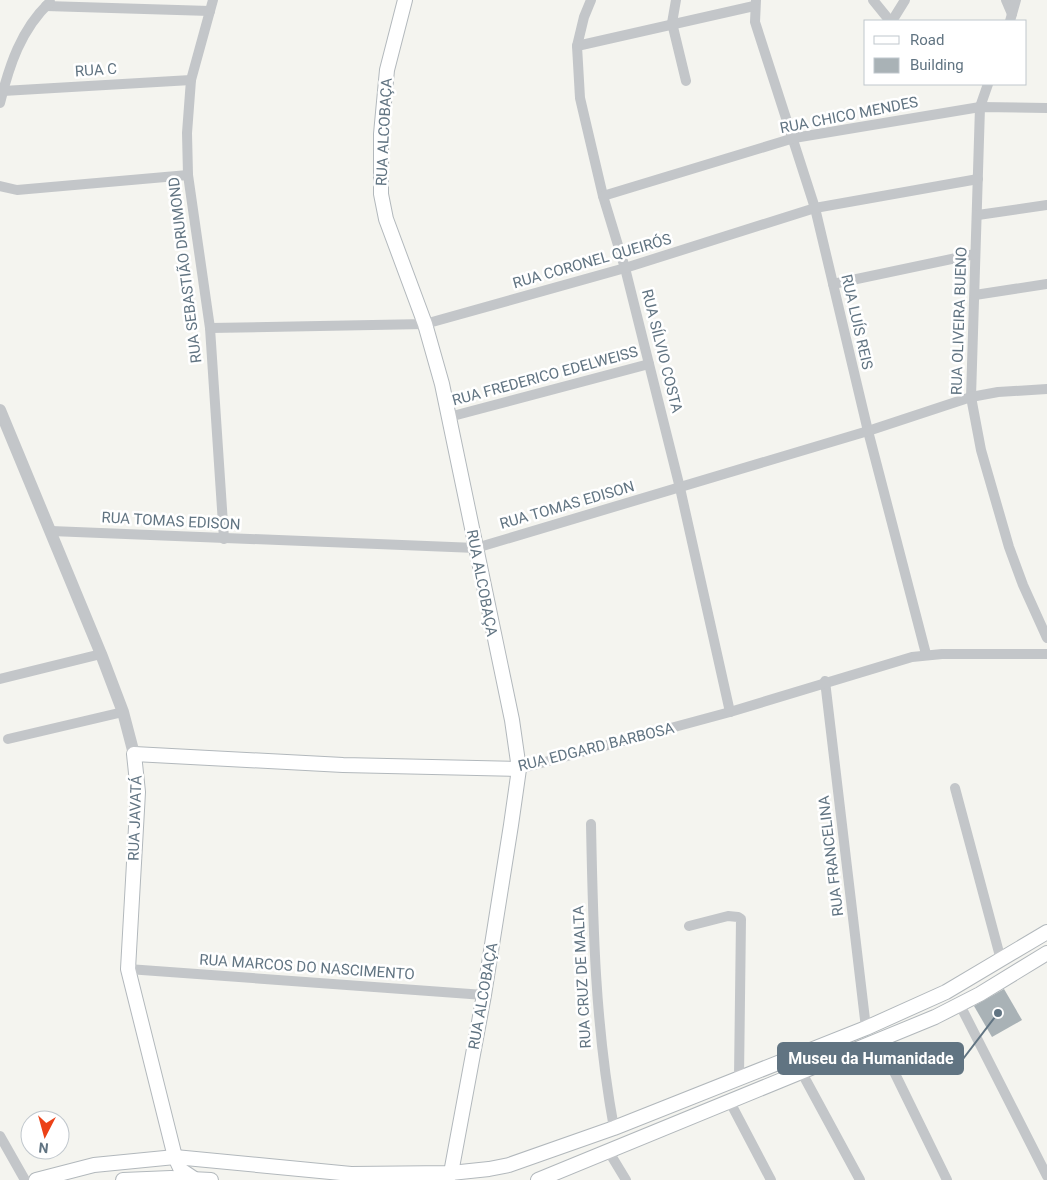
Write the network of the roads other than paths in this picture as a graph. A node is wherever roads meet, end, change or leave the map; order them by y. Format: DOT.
graph roads {
  1 [pos="213,0"];
  2 [pos="405,0"];
  3 [pos="591,0"];
  4 [pos="676,0"];
  5 [pos="873,0"];
  6 [pos="905,0"];
  7 [pos="1006,0"];
  8 [pos="1016,0"];
  9 [pos="50,3"];
  10 [pos="755,3"];
  11 [pos="210,11"];
  12 [pos="1011,18"];
  13 [pos="890,20"];
  14 [pos="892,20"];
  15 [pos="672,23"];
  16 [pos="577,46"];
  17 [pos="191,80"];
  18 [pos="686,81"];
  19 [pos="988,85"];
  20 [pos="3,91"];
  21 [pos="0,103"];
  22 [pos="980,107"];
  23 [pos="1047,108"];
  24 [pos="794,138"];
  25 [pos="188,175"];
  26 [pos="978,180"];
  27 [pos="0,186"];
  28 [pos="603,196"];
  29 [pos="1047,205"];
  30 [pos="815,208"];
  31 [pos="978,214"];
  32 [pos="976,254"];
  33 [pos="625,268"];
  34 [pos="833,284"];
  35 [pos="1047,284"];
  36 [pos="975,295"];
  37 [pos="425,324"];
  38 [pos="210,328"];
  39 [pos="649,364"];
  40 [pos="1047,390"];
  41 [pos="971,397"];
  42 [pos="0,410"];
  43 [pos="449,417"];
  44 [pos="868,431"];
  45 [pos="680,488"];
  46 [pos="51,531"];
  47 [pos="224,539"];
  48 [pos="476,548"];
  49 [pos="1047,638"];
  50 [pos="102,654"];
  51 [pos="926,654"];
  52 [pos="1047,654"];
  53 [pos="0,679"];
  54 [pos="825,682"];
  55 [pos="123,712"];
  56 [pos="730,712"];
  57 [pos="8,739"];
  58 [pos="134,754"];
  59 [pos="518,769"];
  60 [pos="955,788"];
  61 [pos="591,824"];
  62 [pos="690,926"];
  63 [pos="1047,932"];
  64 [pos="1047,953"];
  65 [pos="1001,960"];
  66 [pos="128,969"];
  67 [pos="484,995"];
  68 [pos="960,1005"];
  69 [pos="866,1028"];
  70 [pos="878,1041"];
  71 [pos="802,1073"];
  72 [pos="739,1077"];
  73 [pos="730,1102"];
  74 [pos="614,1128"];
  75 [pos="0,1136"];
  76 [pos="609,1152"];
  77 [pos="174,1157"];
  78 [pos="449,1176"];
  79 [pos="1047,1176"];
  80 [pos="193,1178"];
  81 [pos="25,1180"];
  82 [pos="36,1180"];
  83 [pos="123,1180"];
  84 [pos="211,1180"];
  85 [pos="538,1180"];
  86 [pos="626,1180"];
  87 [pos="771,1180"];
  88 [pos="860,1180"];
  89 [pos="947,1180"];
  1 -- 11 [label="street, RUA SEBASTIÃO DRUMOND"];
  2 -- 37 [label="main road, RUA ALCOBAÇA"];
  3 -- 16 [label="street, RUA SÍLVIO COSTA"];
  4 -- 15 [label="street"];
  5 -- 13 [label="street"];
  6 -- 14 [label="street"];
  7 -- 12 [label="street"];
  8 -- 12 [label="street"];
  9 -- 11 [label="street"];
  9 -- 20 [label="street"];
  10 -- 15 [label="street"];
  10 -- 24 [label="street, RUA LUÍS REIS"];
  11 -- 17 [label="street, RUA SEBASTIÃO DRUMOND"];
  15 -- 16 [label="street"];
  15 -- 18 [label="street"];
  16 -- 28 [label="street, RUA SÍLVIO COSTA"];
  17 -- 20 [label="street, RUA C"];
  17 -- 25 [label="street, RUA SEBASTIÃO DRUMOND"];
  19 -- 22 [label="street, RUA OLIVEIRA BUENO"];
  20 -- 21 [label="street"];
  22 -- 23 [label="street, RUA CHICO MENDES"];
  22 -- 24 [label="street, RUA CHICO MENDES"];
  22 -- 26 [label="street, RUA OLIVEIRA BUENO"];
  24 -- 28 [label="street, RUA CHICO MENDES"];
  24 -- 30 [label="street, RUA LUÍS REIS"];
  25 -- 27 [label="street"];
  25 -- 38 [label="street, RUA SEBASTIÃO DRUMOND"];
  26 -- 30 [label="street, RUA CORONEL QUEIRÓS"];
  26 -- 31 [label="street, RUA OLIVEIRA BUENO"];
  28 -- 33 [label="street, RUA SÍLVIO COSTA"];
  29 -- 31 [label="street"];
  30 -- 33 [label="street, RUA CORONEL QUEIRÓS"];
  30 -- 34 [label="street, RUA LUÍS REIS"];
  31 -- 32 [label="street, RUA OLIVEIRA BUENO"];
  32 -- 34 [label="street"];
  32 -- 36 [label="street, RUA OLIVEIRA BUENO"];
  33 -- 37 [label="street, RUA CORONEL QUEIRÓS"];
  33 -- 39 [label="street, RUA SÍLVIO COSTA"];
  34 -- 44 [label="street, RUA LUÍS REIS"];
  35 -- 36 [label="street"];
  36 -- 41 [label="street, RUA OLIVEIRA BUENO"];
  37 -- 38 [label="street, RUA CORONEL QUEIRÓS"];
  37 -- 43 [label="main road, RUA ALCOBAÇA"];
  38 -- 47 [label="street, RUA SEBASTIÃO DRUMOND"];
  39 -- 43 [label="street, RUA FREDERICO EDELWEISS"];
  39 -- 45 [label="street, RUA SÍLVIO COSTA"];
  40 -- 41 [label="street, RUA TOMAS EDISON"];
  41 -- 44 [label="street, RUA TOMAS EDISON"];
  41 -- 49 [label="street, RUA OLIVEIRA BUENO"];
  42 -- 46 [label="street, RUA JAVATÁ"];
  43 -- 48 [label="main road, RUA ALCOBAÇA"];
  44 -- 45 [label="street, RUA TOMAS EDISON"];
  44 -- 51 [label="street, RUA LUÍS REIS"];
  45 -- 48 [label="street, RUA TOMAS EDISON"];
  45 -- 56 [label="street, RUA SÍLVIO COSTA"];
  46 -- 47 [label="street, RUA TOMAS EDISON"];
  46 -- 50 [label="street, RUA JAVATÁ"];
  47 -- 48 [label="street, RUA TOMAS EDISON"];
  48 -- 59 [label="main road, RUA ALCOBAÇA"];
  50 -- 53 [label="street"];
  50 -- 55 [label="street, RUA JAVATÁ"];
  51 -- 52 [label="street, RUA EDGARD BARBOSA"];
  51 -- 54 [label="street, RUA EDGARD BARBOSA"];
  54 -- 56 [label="street, RUA EDGARD BARBOSA"];
  54 -- 69 [label="street, RUA FRANCELINA"];
  55 -- 57 [label="street"];
  55 -- 58 [label="street, RUA JAVATÁ"];
  56 -- 59 [label="street, RUA EDGARD BARBOSA"];
  58 -- 59 [label="main road, RUA EDGARD BARBOSA"];
  58 -- 66 [label="main road, RUA JAVATÁ"];
  59 -- 67 [label="main road, RUA ALCOBAÇA"];
  60 -- 65 [label="street"];
  61 -- 74 [label="street, RUA CRUZ DE MALTA"];
  62 -- 72 [label="street"];
  63 -- 65 [label="main road"];
  64 -- 68 [label="main road"];
  65 -- 69 [label="main road"];
  66 -- 67 [label="street, RUA MARCOS DO NASCIMENTO"];
  66 -- 77 [label="main road, RUA JAVATÁ"];
  67 -- 78 [label="main road, RUA ALCOBAÇA"];
  68 -- 70 [label="main road"];
  68 -- 79 [label="street"];
  69 -- 72 [label="main road"];
  70 -- 71 [label="main road"];
  70 -- 89 [label="street"];
  71 -- 73 [label="main road"];
  71 -- 88 [label="street"];
  72 -- 74 [label="main road"];
  73 -- 76 [label="main road"];
  73 -- 87 [label="street"];
  74 -- 78 [label="main road"];
  75 -- 81 [label="street"];
  76 -- 85 [label="main road"];
  76 -- 86 [label="street"];
  77 -- 78 [label="main road"];
  77 -- 80 [label="main road, RUA JAVATÁ"];
  77 -- 82 [label="main road"];
  80 -- 83 [label="main road"];
  80 -- 84 [label="main road"];
}
